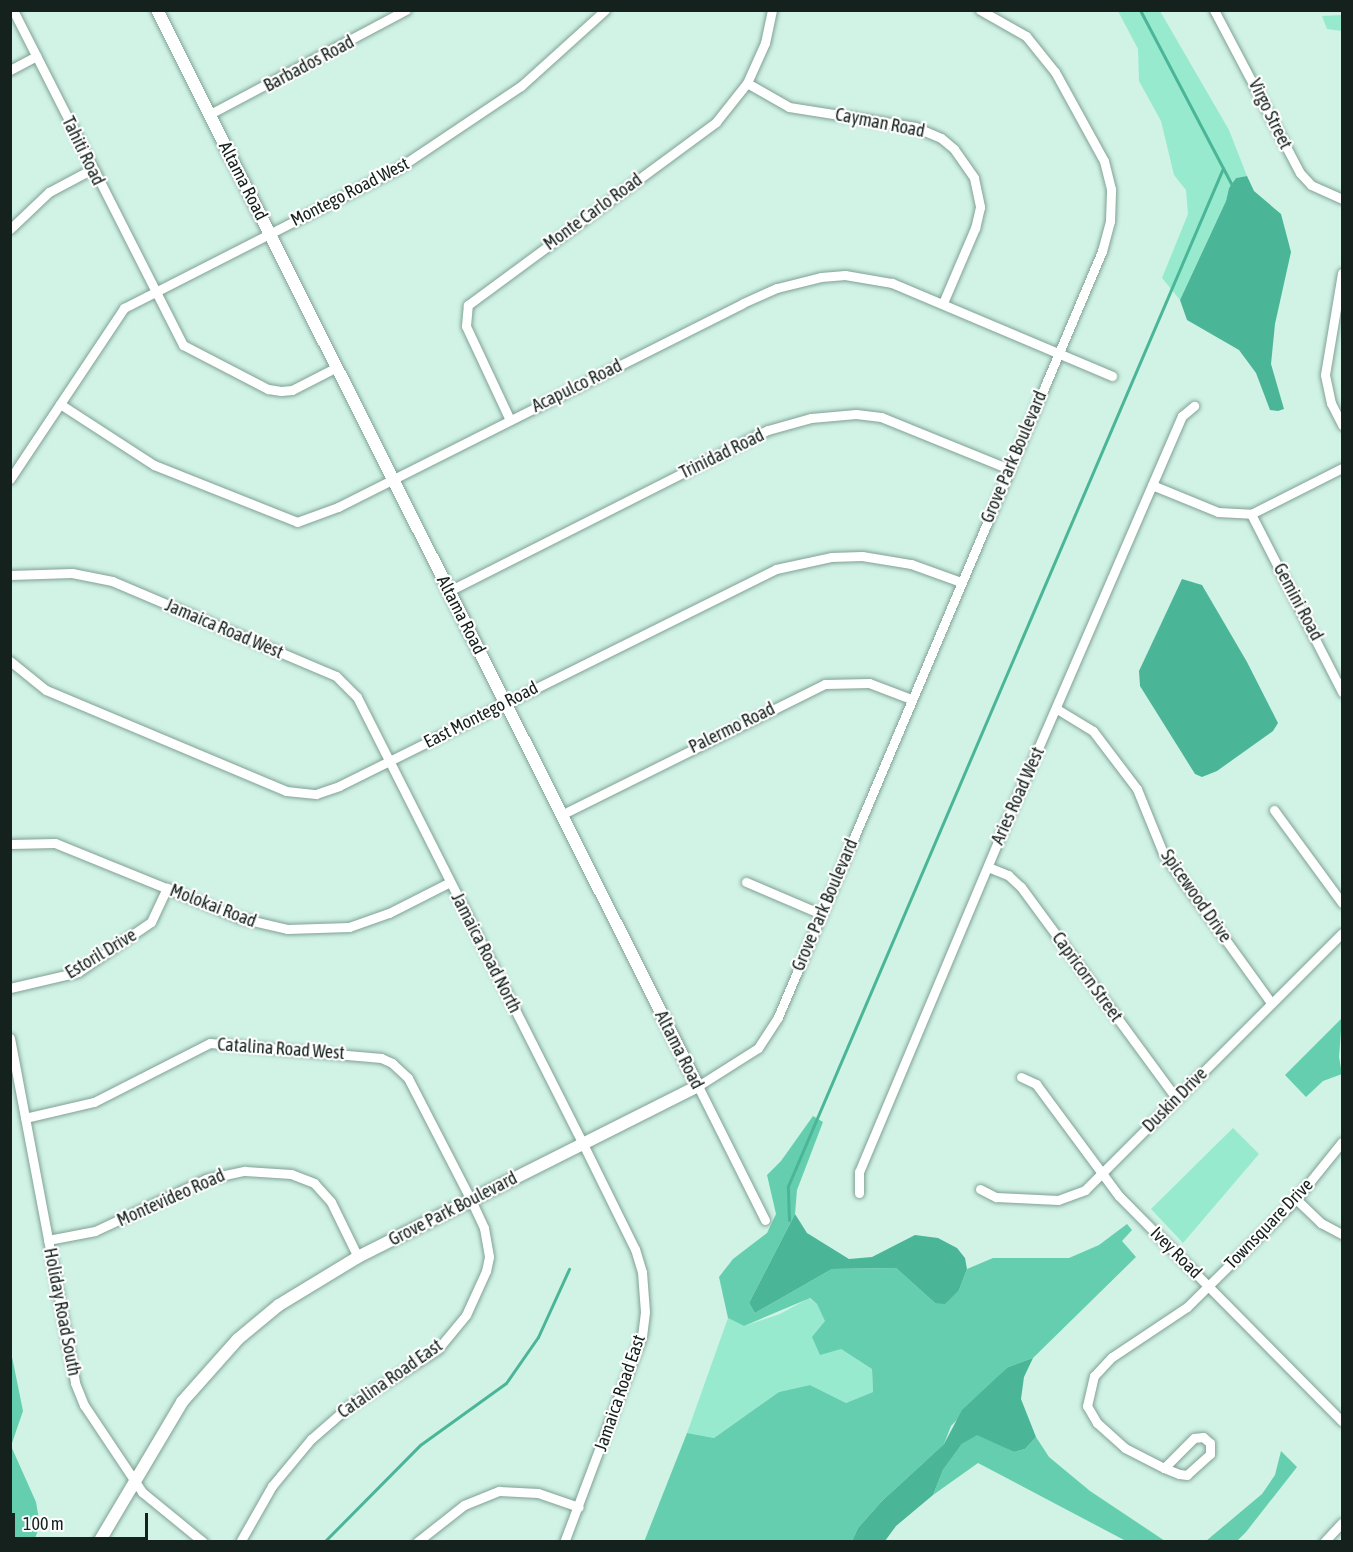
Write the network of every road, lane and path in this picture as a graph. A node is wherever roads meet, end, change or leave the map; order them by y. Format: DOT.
graph roads {
  1 [pos="13,10"];
  2 [pos="157,10"];
  3 [pos="406,10"];
  4 [pos="605,10"];
  5 [pos="772,10"];
  6 [pos="980,10"];
  7 [pos="1214,10"];
  8 [pos="36,56"];
  9 [pos="10,70"];
  10 [pos="747,83"];
  11 [pos="210,114"];
  12 [pos="92,169"];
  13 [pos="1342,199"];
  14 [pos="10,229"];
  15 [pos="269,233"];
  16 [pos="1342,273"];
  17 [pos="1341,289"];
  18 [pos="153,292"];
  19 [pos="943,303"];
  20 [pos="1058,352"];
  21 [pos="337,367"];
  22 [pos="1112,376"];
  23 [pos="60,404"];
  24 [pos="1194,406"];
  25 [pos="510,420"];
  26 [pos="1342,425"];
  27 [pos="1342,468"];
  28 [pos="1010,469"];
  29 [pos="10,479"];
  30 [pos="393,479"];
  31 [pos="1152,485"];
  32 [pos="1251,514"];
  33 [pos="10,575"];
  34 [pos="961,582"];
  35 [pos="449,591"];
  36 [pos="10,661"];
  37 [pos="1342,692"];
  38 [pos="911,699"];
  39 [pos="505,703"];
  40 [pos="1057,709"];
  41 [pos="389,761"];
  42 [pos="1274,810"];
  43 [pos="561,815"];
  44 [pos="10,844"];
  45 [pos="988,867"];
  46 [pos="450,882"];
  47 [pos="746,882"];
  48 [pos="167,888"];
  49 [pos="1342,903"];
  50 [pos="821,914"];
  51 [pos="1342,933"];
  52 [pos="10,988"];
  53 [pos="1271,1003"];
  54 [pos="10,1038"];
  55 [pos="1021,1077"];
  56 [pos="698,1086"];
  57 [pos="1177,1099"];
  58 [pos="25,1118"];
  59 [pos="1342,1142"];
  60 [pos="583,1144"];
  61 [pos="1102,1173"];
  62 [pos="980,1189"];
  63 [pos="859,1192"];
  64 [pos="1296,1199"];
  65 [pos="471,1200"];
  66 [pos="765,1220"];
  67 [pos="1342,1234"];
  68 [pos="48,1240"];
  69 [pos="358,1257"];
  70 [pos="1209,1286"];
  71 [pos="1342,1421"];
  72 [pos="1164,1468"];
  73 [pos="133,1480"];
  74 [pos="579,1507"];
  75 [pos="1342,1523"];
  76 [pos="99,1542"];
  77 [pos="204,1542"];
  78 [pos="240,1542"];
  79 [pos="417,1542"];
  80 [pos="564,1542"];
  81 [pos="1324,1542"];
  1 -- 8 [label="street, Tahiti Road"];
  2 -- 11 [label="street, Altama Road"];
  3 -- 11 [label="street, Barbados Road"];
  4 -- 15 [label="street, Montego Road West"];
  5 -- 10 [label="street, Monte Carlo Road"];
  6 -- 20 [label="street, Grove Park Boulevard"];
  7 -- 13 [label="street, Virgo Street"];
  8 -- 9 [label="street"];
  8 -- 12 [label="street, Tahiti Road"];
  10 -- 19 [label="street, Cayman Road"];
  10 -- 25 [label="street, Monte Carlo Road"];
  11 -- 15 [label="street, Altama Road"];
  12 -- 14 [label="street"];
  12 -- 18 [label="street, Tahiti Road"];
  15 -- 18 [label="street, Montego Road West"];
  15 -- 21 [label="street, Altama Road"];
  16 -- 17 [label="street"];
  17 -- 26 [label="street"];
  18 -- 21 [label="street, Tahiti Road"];
  18 -- 23 [label="street, Montego Road West"];
  19 -- 20 [label="street, Acapulco Road"];
  19 -- 25 [label="street, Acapulco Road"];
  20 -- 22 [label="street, Acapulco Road"];
  20 -- 28 [label="street, Grove Park Boulevard"];
  21 -- 30 [label="street, Altama Road"];
  23 -- 29 [label="street, Montego Road West"];
  23 -- 30 [label="street, Acapulco Road"];
  24 -- 31 [label="street, Aries Road West"];
  25 -- 30 [label="street, Acapulco Road"];
  27 -- 32 [label="street"];
  28 -- 34 [label="street, Grove Park Boulevard"];
  28 -- 35 [label="street, Trinidad Road"];
  30 -- 35 [label="street, Altama Road"];
  31 -- 32 [label="street"];
  31 -- 40 [label="street, Aries Road West"];
  32 -- 37 [label="street, Gemini Road"];
  33 -- 41 [label="street, Jamaica Road West"];
  34 -- 38 [label="street, Grove Park Boulevard"];
  34 -- 39 [label="street, East Montego Road"];
  35 -- 39 [label="street, Altama Road"];
  36 -- 41 [label="street, East Montego Road"];
  38 -- 43 [label="street, Palermo Road"];
  38 -- 50 [label="street, Grove Park Boulevard"];
  39 -- 41 [label="street, East Montego Road"];
  39 -- 43 [label="street, Altama Road"];
  40 -- 45 [label="street, Aries Road West"];
  40 -- 53 [label="street, Spicewood Drive"];
  41 -- 46 [label="street, Jamaica Road North"];
  42 -- 49 [label="street"];
  43 -- 56 [label="street, Altama Road"];
  44 -- 48 [label="street, Molokai Road"];
  45 -- 57 [label="street, Capricorn Street"];
  45 -- 63 [label="street, Aries Road West"];
  46 -- 48 [label="street, Molokai Road"];
  46 -- 60 [label="street, Jamaica Road North"];
  47 -- 50 [label="street"];
  48 -- 52 [label="street, Estoril Drive"];
  50 -- 56 [label="street, Grove Park Boulevard"];
  51 -- 53 [label="street, Duskin Drive"];
  53 -- 57 [label="street, Duskin Drive"];
  54 -- 58 [label="street, Holiday Road South"];
  55 -- 61 [label="street, Ivey Road"];
  56 -- 60 [label="street, Grove Park Boulevard"];
  56 -- 66 [label="street, Altama Road"];
  57 -- 61 [label="street, Duskin Drive"];
  58 -- 65 [label="street, Catalina Road West"];
  58 -- 68 [label="street, Holiday Road South"];
  59 -- 64 [label="street, Townsquare Drive"];
  60 -- 65 [label="street, Grove Park Boulevard"];
  60 -- 74 [label="street, Jamaica Road East"];
  61 -- 62 [label="street, Duskin Drive"];
  61 -- 70 [label="street, Ivey Road"];
  64 -- 67 [label="street"];
  64 -- 70 [label="street, Townsquare Drive"];
  65 -- 69 [label="street, Grove Park Boulevard"];
  65 -- 78 [label="street, Catalina Road East"];
  68 -- 69 [label="street, Montevideo Road"];
  68 -- 73 [label="street, Holiday Road South"];
  69 -- 73 [label="street, Grove Park Boulevard"];
  70 -- 71 [label="street, Ivey Road"];
  70 -- 72 [label="street, Townsquare Drive"];
  72 -- 72 [label="street"];
  73 -- 76 [label="street, Grove Park Boulevard"];
  73 -- 77 [label="street, Holiday Road South"];
  74 -- 79 [label="street"];
  74 -- 80 [label="street, Jamaica Road East"];
  75 -- 81 [label="street"];
}
